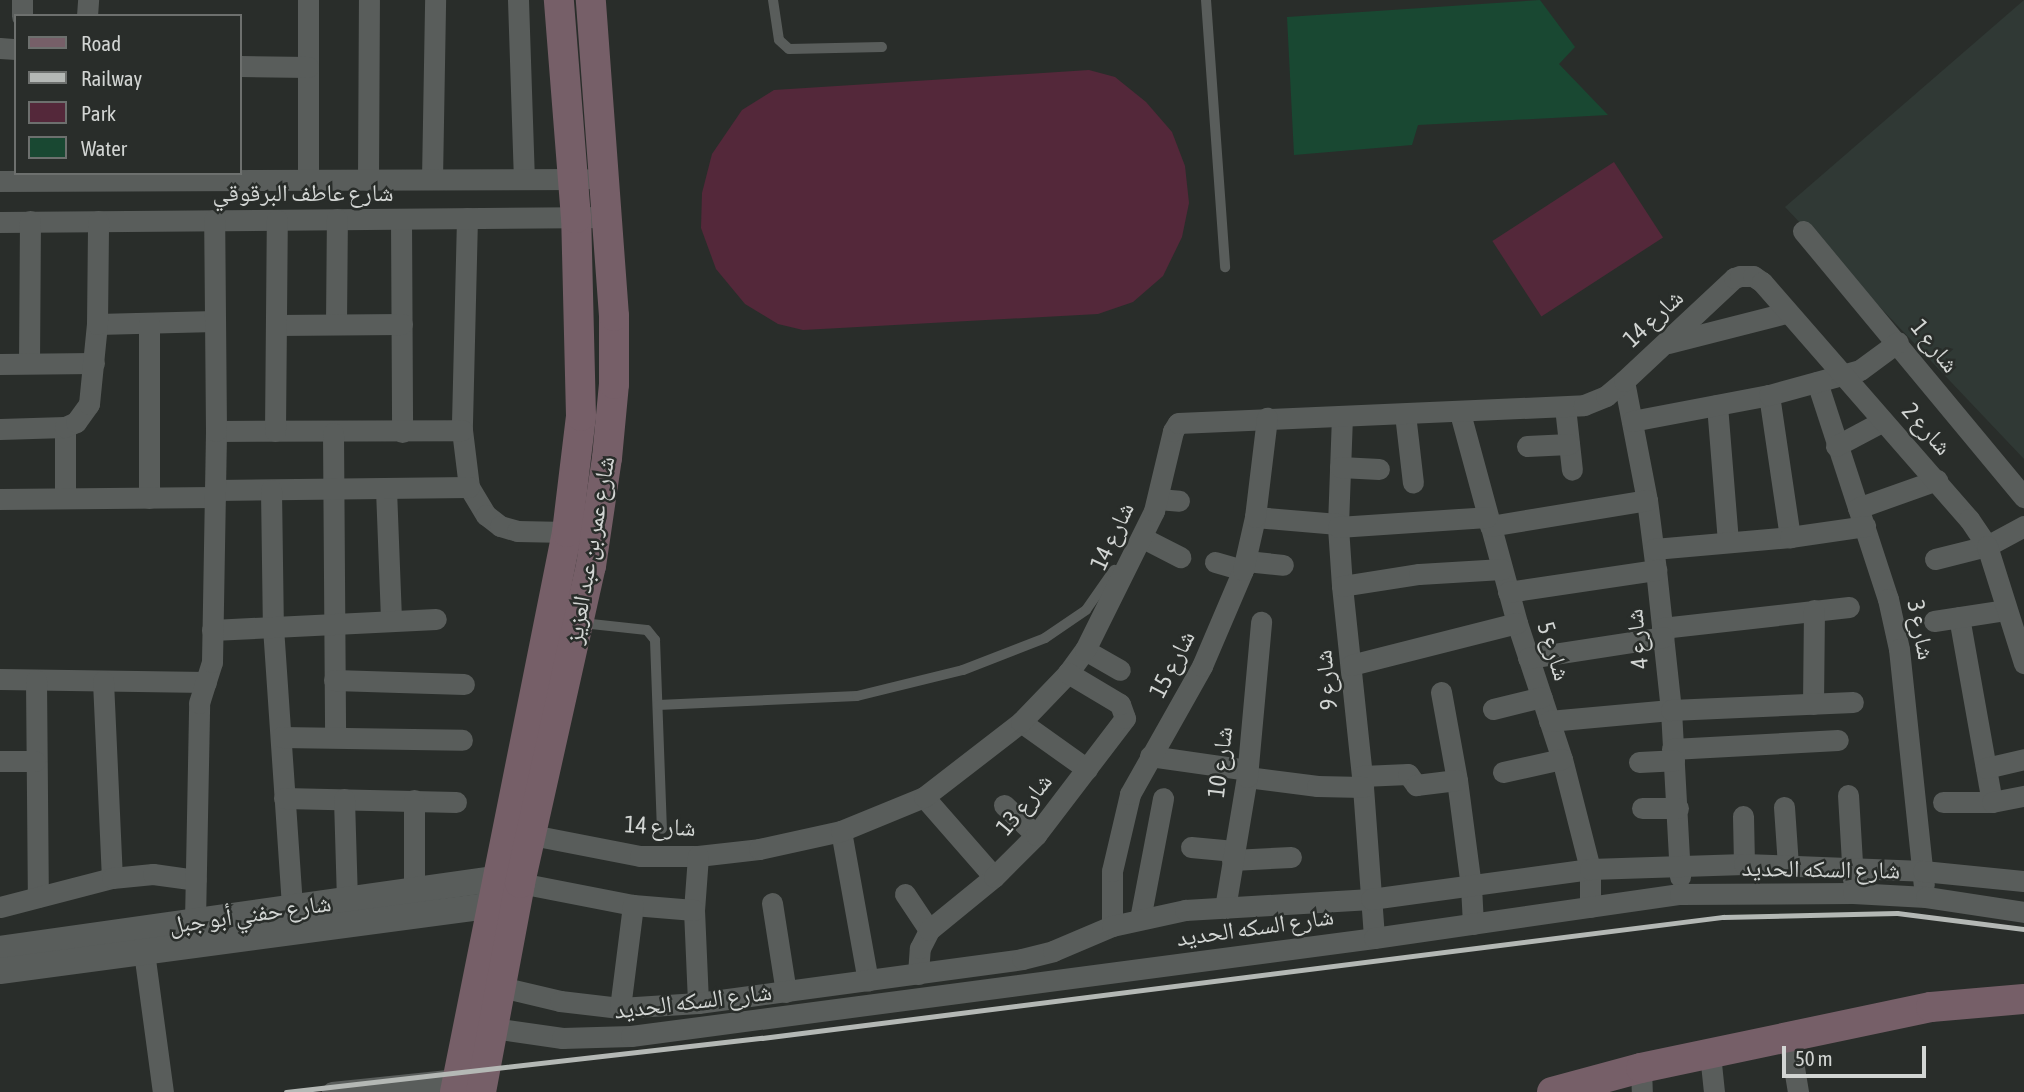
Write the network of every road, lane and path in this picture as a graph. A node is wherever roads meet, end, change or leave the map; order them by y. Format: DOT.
graph roads {
  1 [pos="308,0"];
  2 [pos="369,0"];
  3 [pos="435,0"];
  4 [pos="518,0"];
  5 [pos="559,0"];
  6 [pos="592,0"];
  7 [pos="774,0"];
  8 [pos="1206,0"];
  9 [pos="883,47"];
  10 [pos="242,66"];
  11 [pos="308,67"];
  12 [pos="11,178"];
  13 [pos="604,178"];
  14 [pos="432,179"];
  15 [pos="524,179"];
  16 [pos="574,179"];
  17 [pos="308,180"];
  18 [pos="368,180"];
  19 [pos="607,217"];
  20 [pos="467,218"];
  21 [pos="576,218"];
  22 [pos="337,219"];
  23 [pos="401,219"];
  24 [pos="214,220"];
  25 [pos="277,220"];
  26 [pos="98,221"];
  27 [pos="0,222"];
  28 [pos="30,222"];
  29 [pos="1802,231"];
  30 [pos="1225,267"];
  31 [pos="1734,278"];
  32 [pos="1786,313"];
  33 [pos="215,321"];
  34 [pos="149,323"];
  35 [pos="97,324"];
  36 [pos="336,324"];
  37 [pos="402,324"];
  38 [pos="276,325"];
  39 [pos="1898,342"];
  40 [pos="1666,344"];
  41 [pos="29,363"];
  42 [pos="94,363"];
  43 [pos="0,364"];
  44 [pos="1845,374"];
  45 [pos="1624,381"];
  46 [pos="1817,383"];
  47 [pos="1769,395"];
  48 [pos="1717,405"];
  49 [pos="1565,407"];
  50 [pos="1460,413"];
  51 [pos="1405,415"];
  52 [pos="1342,416"];
  53 [pos="1267,418"];
  54 [pos="1632,421"];
  55 [pos="1883,421"];
  56 [pos="65,427"];
  57 [pos="0,429"];
  58 [pos="462,430"];
  59 [pos="216,431"];
  60 [pos="275,431"];
  61 [pos="402,432"];
  62 [pos="333,433"];
  63 [pos="1569,444"];
  64 [pos="1527,446"];
  65 [pos="1836,446"];
  66 [pos="1340,467"];
  67 [pos="1379,469"];
  68 [pos="1572,470"];
  69 [pos="1937,480"];
  70 [pos="1413,483"];
  71 [pos="469,487"];
  72 [pos="331,489"];
  73 [pos="386,489"];
  74 [pos="271,490"];
  75 [pos="215,494"];
  76 [pos="2024,497"];
  77 [pos="65,498"];
  78 [pos="149,498"];
  79 [pos="0,499"];
  80 [pos="1647,500"];
  81 [pos="1255,517"];
  82 [pos="1862,517"];
  83 [pos="1488,521"];
  84 [pos="1338,525"];
  85 [pos="2024,526"];
  86 [pos="567,533"];
  87 [pos="1790,537"];
  88 [pos="1143,538"];
  89 [pos="1728,542"];
  90 [pos="1987,546"];
  91 [pos="1654,549"];
  92 [pos="1180,557"];
  93 [pos="1935,559"];
  94 [pos="1215,562"];
  95 [pos="1244,565"];
  96 [pos="1283,565"];
  97 [pos="1502,569"];
  98 [pos="1114,570"];
  99 [pos="1656,570"];
  100 [pos="1342,586"];
  101 [pos="1508,592"];
  102 [pos="1849,607"];
  103 [pos="1814,610"];
  104 [pos="2006,611"];
  105 [pos="1959,617"];
  106 [pos="391,619"];
  107 [pos="436,619"];
  108 [pos="1934,621"];
  109 [pos="1261,622"];
  110 [pos="579,623"];
  111 [pos="1517,623"];
  112 [pos="334,624"];
  113 [pos="273,627"];
  114 [pos="212,629"];
  115 [pos="1663,633"];
  116 [pos="1085,650"];
  117 [pos="1528,658"];
  118 [pos="2024,663"];
  119 [pos="1351,665"];
  120 [pos="1120,670"];
  121 [pos="1068,673"];
  122 [pos="0,679"];
  123 [pos="36,680"];
  124 [pos="334,680"];
  125 [pos="103,681"];
  126 [pos="206,682"];
  127 [pos="464,684"];
  128 [pos="1441,692"];
  129 [pos="1542,697"];
  130 [pos="1853,702"];
  131 [pos="1813,704"];
  132 [pos="659,705"];
  133 [pos="1493,709"];
  134 [pos="1671,710"];
  135 [pos="1021,722"];
  136 [pos="1549,722"];
  137 [pos="281,737"];
  138 [pos="335,737"];
  139 [pos="462,740"];
  140 [pos="1838,740"];
  141 [pos="1673,754"];
  142 [pos="1150,756"];
  143 [pos="1562,759"];
  144 [pos="2024,759"];
  145 [pos="0,761"];
  146 [pos="35,761"];
  147 [pos="1639,762"];
  148 [pos="1986,768"];
  149 [pos="1087,769"];
  150 [pos="1503,772"];
  151 [pos="1247,773"];
  152 [pos="1457,780"];
  153 [pos="1362,781"];
  154 [pos="1848,795"];
  155 [pos="2024,796"];
  156 [pos="924,797"];
  157 [pos="284,798"];
  158 [pos="1163,798"];
  159 [pos="344,799"];
  160 [pos="414,800"];
  161 [pos="456,802"];
  162 [pos="1943,802"];
  163 [pos="1992,802"];
  164 [pos="1004,805"];
  165 [pos="1784,807"];
  166 [pos="1642,808"];
  167 [pos="1678,808"];
  168 [pos="1743,816"];
  169 [pos="662,829"];
  170 [pos="841,831"];
  171 [pos="531,835"];
  172 [pos="1036,835"];
  173 [pos="1191,847"];
  174 [pos="1233,855"];
  175 [pos="698,856"];
  176 [pos="1291,857"];
  177 [pos="1679,864"];
  178 [pos="1744,864"];
  179 [pos="1788,866"];
  180 [pos="1590,869"];
  181 [pos="1853,869"];
  182 [pos="1923,872"];
  183 [pos="994,877"];
  184 [pos="112,878"];
  185 [pos="196,880"];
  186 [pos="2024,881"];
  187 [pos="1471,886"];
  188 [pos="505,889"];
  189 [pos="414,890"];
  190 [pos="1853,893"];
  191 [pos="905,894"];
  192 [pos="1680,894"];
  193 [pos="38,897"];
  194 [pos="1926,897"];
  195 [pos="347,900"];
  196 [pos="1371,900"];
  197 [pos="772,903"];
  198 [pos="633,905"];
  199 [pos="1590,906"];
  200 [pos="0,907"];
  201 [pos="292,908"];
  202 [pos="1225,908"];
  203 [pos="694,910"];
  204 [pos="2024,912"];
  205 [pos="1140,919"];
  206 [pos="195,921"];
  207 [pos="1472,923"];
  208 [pos="1112,926"];
  209 [pos="929,930"];
  210 [pos="1374,938"];
  211 [pos="0,949"];
  212 [pos="144,952"];
  213 [pos="0,971"];
  214 [pos="918,974"];
  215 [pos="868,981"];
  216 [pos="501,986"];
  217 [pos="786,992"];
  218 [pos="2024,999"];
  219 [pos="698,1003"];
  220 [pos="620,1008"];
  221 [pos="493,1028"];
  222 [pos="1789,1037"];
  223 [pos="1710,1054"];
  224 [pos="1642,1080"];
  225 [pos="465,1088"];
  226 [pos="163,1092"];
  227 [pos="332,1092"];
  228 [pos="1552,1092"];
  229 [pos="1714,1092"];
  230 [pos="1798,1092"];
  1 -- 11 [label="street"];
  2 -- 18 [label="street"];
  3 -- 14 [label="street"];
  4 -- 15 [label="street"];
  5 -- 16 [label="main road, شارع عمر بن عبد العزيز"];
  6 -- 13 [label="main road, شارع عمر بن عبد العزيز"];
  7 -- 9 [label="lane"];
  8 -- 30 [label="lane"];
  10 -- 11 [label="street"];
  11 -- 17 [label="street"];
  12 -- 17 [label="street, شارع عاطف البرقوقي"];
  13 -- 16 [label="street, شارع عاطف البرقوقي"];
  13 -- 19 [label="main road, شارع عمر بن عبد العزيز"];
  14 -- 15 [label="street, شارع عاطف البرقوقي"];
  14 -- 18 [label="street, شارع عاطف البرقوقي"];
  15 -- 16 [label="street, شارع عاطف البرقوقي"];
  16 -- 21 [label="main road, شارع عمر بن عبد العزيز"];
  17 -- 18 [label="street, شارع عاطف البرقوقي"];
  19 -- 21 [label="street, شارع عاطف البرقوقي"];
  19 -- 110 [label="main road, شارع عمر بن عبد العزيز"];
  20 -- 21 [label="street, شارع عاطف البرقوقي"];
  20 -- 23 [label="street, شارع عاطف البرقوقي"];
  20 -- 58 [label="street"];
  21 -- 86 [label="main road, شارع عمر بن عبد العزيز"];
  22 -- 23 [label="street, شارع عاطف البرقوقي"];
  22 -- 25 [label="street, شارع عاطف البرقوقي"];
  22 -- 36 [label="street"];
  23 -- 37 [label="street"];
  24 -- 25 [label="street, شارع عاطف البرقوقي"];
  24 -- 26 [label="street, شارع عاطف البرقوقي"];
  24 -- 33 [label="street"];
  25 -- 38 [label="street"];
  26 -- 28 [label="street, شارع عاطف البرقوقي"];
  26 -- 35 [label="street"];
  27 -- 28 [label="street, شارع عاطف البرقوقي"];
  28 -- 41 [label="street"];
  29 -- 39 [label="street, شارع 1"];
  31 -- 32 [label="street, شارع 2"];
  31 -- 40 [label="street, شارع 14"];
  32 -- 40 [label="street"];
  32 -- 44 [label="street, شارع 2"];
  33 -- 34 [label="street"];
  33 -- 59 [label="street"];
  34 -- 35 [label="street"];
  34 -- 78 [label="street"];
  35 -- 42 [label="street"];
  36 -- 37 [label="street"];
  36 -- 38 [label="street"];
  37 -- 61 [label="street"];
  38 -- 60 [label="street"];
  39 -- 44 [label="street"];
  39 -- 76 [label="street, شارع 1"];
  40 -- 45 [label="street, شارع 14"];
  41 -- 42 [label="street"];
  41 -- 43 [label="street"];
  42 -- 56 [label="street"];
  44 -- 46 [label="street"];
  44 -- 55 [label="street, شارع 2"];
  45 -- 49 [label="street, شارع 14"];
  45 -- 54 [label="street, شارع 4"];
  46 -- 47 [label="street"];
  46 -- 65 [label="street, شارع 3"];
  47 -- 48 [label="street"];
  47 -- 87 [label="street"];
  48 -- 54 [label="street"];
  48 -- 89 [label="street"];
  49 -- 50 [label="street, شارع 14"];
  49 -- 63 [label="street"];
  50 -- 51 [label="street, شارع 14"];
  50 -- 83 [label="street, شارع 5"];
  51 -- 52 [label="street, شارع 14"];
  51 -- 70 [label="street"];
  52 -- 53 [label="street, شارع 14"];
  52 -- 66 [label="street, شارع 9"];
  53 -- 81 [label="street, شارع 15"];
  53 -- 88 [label="street, شارع 14"];
  54 -- 80 [label="street, شارع 4"];
  55 -- 65 [label="street"];
  55 -- 69 [label="street, شارع 2"];
  56 -- 57 [label="street"];
  56 -- 77 [label="street"];
  58 -- 61 [label="street"];
  58 -- 71 [label="street"];
  59 -- 60 [label="street"];
  59 -- 75 [label="street"];
  60 -- 62 [label="street"];
  61 -- 62 [label="street"];
  62 -- 72 [label="street"];
  63 -- 64 [label="street"];
  63 -- 68 [label="street"];
  65 -- 82 [label="street, شارع 3"];
  66 -- 67 [label="street"];
  66 -- 84 [label="street, شارع 9"];
  69 -- 82 [label="street"];
  69 -- 90 [label="street, شارع 2"];
  71 -- 73 [label="street"];
  71 -- 86 [label="street"];
  72 -- 73 [label="street"];
  72 -- 74 [label="street"];
  72 -- 112 [label="street"];
  73 -- 106 [label="street"];
  74 -- 75 [label="street"];
  74 -- 113 [label="street"];
  75 -- 78 [label="street"];
  75 -- 114 [label="street"];
  77 -- 78 [label="street"];
  77 -- 79 [label="street"];
  80 -- 83 [label="street"];
  80 -- 91 [label="street, شارع 4"];
  81 -- 84 [label="street"];
  81 -- 95 [label="street, شارع 15"];
  82 -- 87 [label="street"];
  82 -- 182 [label="street, شارع 3"];
  83 -- 84 [label="street"];
  83 -- 97 [label="street, شارع 5"];
  84 -- 100 [label="street, شارع 9"];
  85 -- 90 [label="street"];
  86 -- 188 [label="main road, شارع عمر بن عبد العزيز"];
  87 -- 89 [label="street"];
  88 -- 92 [label="street"];
  88 -- 116 [label="street, شارع 14"];
  89 -- 91 [label="street"];
  90 -- 93 [label="street"];
  90 -- 104 [label="street, شارع 2"];
  91 -- 99 [label="street, شارع 4"];
  94 -- 95 [label="street"];
  95 -- 96 [label="street"];
  95 -- 142 [label="street, شارع 15"];
  97 -- 100 [label="street"];
  97 -- 101 [label="street, شارع 5"];
  98 -- 132 [label="lane"];
  99 -- 101 [label="street"];
  99 -- 115 [label="street, شارع 4"];
  100 -- 119 [label="street, شارع 9"];
  101 -- 111 [label="street, شارع 5"];
  102 -- 103 [label="street"];
  103 -- 115 [label="street"];
  103 -- 131 [label="street"];
  104 -- 105 [label="street"];
  104 -- 118 [label="street, شارع 2"];
  105 -- 108 [label="street"];
  105 -- 148 [label="street"];
  106 -- 107 [label="street"];
  106 -- 112 [label="street"];
  109 -- 151 [label="street, شارع 10"];
  110 -- 132 [label="lane"];
  110 -- 171 [label="main road, شارع عمر بن عبد العزيز"];
  111 -- 117 [label="street, شارع 5"];
  111 -- 119 [label="street"];
  112 -- 113 [label="street"];
  112 -- 124 [label="street"];
  113 -- 114 [label="street"];
  113 -- 137 [label="street"];
  114 -- 126 [label="street"];
  115 -- 117 [label="street"];
  115 -- 134 [label="street, شارع 4"];
  116 -- 120 [label="street"];
  116 -- 121 [label="street, شارع 14"];
  117 -- 129 [label="street, شارع 5"];
  119 -- 153 [label="street, شارع 9"];
  121 -- 135 [label="street, شارع 14"];
  121 -- 149 [label="street, شارع 13"];
  122 -- 123 [label="street"];
  123 -- 125 [label="street"];
  123 -- 146 [label="street"];
  124 -- 127 [label="street"];
  124 -- 138 [label="street"];
  125 -- 126 [label="street"];
  125 -- 184 [label="street"];
  126 -- 185 [label="street"];
  128 -- 152 [label="street"];
  129 -- 133 [label="street"];
  129 -- 136 [label="street, شارع 5"];
  130 -- 131 [label="street"];
  131 -- 134 [label="street"];
  132 -- 169 [label="lane"];
  134 -- 136 [label="street"];
  134 -- 141 [label="street, شارع 4"];
  135 -- 149 [label="street"];
  135 -- 156 [label="street, شارع 14"];
  136 -- 143 [label="street, شارع 5"];
  137 -- 138 [label="street"];
  137 -- 157 [label="street"];
  138 -- 139 [label="street"];
  140 -- 141 [label="street"];
  141 -- 147 [label="street"];
  141 -- 167 [label="street, شارع 4"];
  142 -- 151 [label="street"];
  142 -- 208 [label="street, شارع 15"];
  143 -- 150 [label="street"];
  143 -- 180 [label="street, شارع 5"];
  144 -- 148 [label="street"];
  145 -- 146 [label="street"];
  146 -- 193 [label="street"];
  148 -- 163 [label="street"];
  149 -- 172 [label="street, شارع 13"];
  151 -- 153 [label="street"];
  151 -- 174 [label="street, شارع 10"];
  152 -- 153 [label="street"];
  152 -- 187 [label="street"];
  153 -- 196 [label="street, شارع 9"];
  154 -- 181 [label="street"];
  155 -- 163 [label="street"];
  156 -- 170 [label="street, شارع 14"];
  156 -- 183 [label="street"];
  157 -- 159 [label="street"];
  157 -- 201 [label="street"];
  158 -- 205 [label="street"];
  159 -- 160 [label="street"];
  159 -- 195 [label="street"];
  160 -- 161 [label="street"];
  160 -- 189 [label="street"];
  162 -- 163 [label="street"];
  164 -- 172 [label="street"];
  165 -- 179 [label="street"];
  166 -- 167 [label="street"];
  167 -- 177 [label="street, شارع 4"];
  168 -- 178 [label="street"];
  170 -- 175 [label="street, شارع 14"];
  170 -- 215 [label="street"];
  171 -- 175 [label="street, شارع 14"];
  171 -- 188 [label="main road, شارع عمر بن عبد العزيز"];
  172 -- 183 [label="street, شارع 13"];
  173 -- 174 [label="street"];
  174 -- 176 [label="street"];
  174 -- 202 [label="street, شارع 10"];
  175 -- 203 [label="street"];
  177 -- 178 [label="street, شارع السكه الحديد"];
  177 -- 180 [label="street, شارع السكه الحديد"];
  177 -- 192 [label="street, شارع 4"];
  178 -- 179 [label="street, شارع السكه الحديد"];
  179 -- 181 [label="street, شارع السكه الحديد"];
  180 -- 187 [label="street, شارع السكه الحديد"];
  180 -- 199 [label="street, شارع 5"];
  181 -- 182 [label="street, شارع السكه الحديد"];
  181 -- 190 [label="street"];
  182 -- 186 [label="street, شارع السكه الحديد"];
  182 -- 194 [label="street, شارع 3"];
  183 -- 209 [label="street, شارع 13"];
  184 -- 185 [label="street"];
  184 -- 193 [label="street"];
  185 -- 206 [label="street"];
  187 -- 196 [label="street, شارع السكه الحديد"];
  187 -- 207 [label="street"];
  188 -- 189 [label="street, شارع حفني أبو جبل"];
  188 -- 198 [label="street"];
  188 -- 212 [label="street, شارع حفني أبو جبل"];
  188 -- 216 [label="main road, شارع عمر بن عبد العزيز"];
  188 -- 225 [label="main road, شارع عمر بن عبد العزيز"];
  189 -- 195 [label="street, شارع حفني أبو جبل"];
  190 -- 192 [label="street, شارع السكه الحديد"];
  190 -- 194 [label="street, شارع السكه الحديد"];
  191 -- 209 [label="street"];
  192 -- 199 [label="street, شارع السكه الحديد"];
  193 -- 200 [label="street"];
  194 -- 204 [label="street, شارع السكه الحديد"];
  195 -- 201 [label="street, شارع حفني أبو جبل"];
  196 -- 202 [label="street, شارع السكه الحديد"];
  196 -- 210 [label="street, شارع 9"];
  197 -- 217 [label="street"];
  198 -- 203 [label="street"];
  198 -- 220 [label="street"];
  199 -- 207 [label="street, شارع السكه الحديد"];
  201 -- 206 [label="street, شارع حفني أبو جبل"];
  202 -- 205 [label="street, شارع السكه الحديد"];
  203 -- 219 [label="street"];
  205 -- 208 [label="street, شارع السكه الحديد"];
  206 -- 211 [label="street, شارع حفني أبو جبل"];
  207 -- 210 [label="street, شارع السكه الحديد"];
  208 -- 214 [label="street, شارع السكه الحديد"];
  209 -- 214 [label="street"];
  210 -- 221 [label="street, شارع السكه الحديد"];
  212 -- 213 [label="street, شارع حفني أبو جبل"];
  212 -- 226 [label="street"];
  214 -- 215 [label="street, شارع السكه الحديد"];
  215 -- 217 [label="street, شارع السكه الحديد"];
  216 -- 220 [label="street, شارع السكه الحديد"];
  216 -- 221 [label="main road, شارع عمر بن عبد العزيز"];
  217 -- 219 [label="street, شارع السكه الحديد"];
  218 -- 222 [label="main road"];
  219 -- 220 [label="street, شارع السكه الحديد"];
  221 -- 225 [label="main road, شارع عمر بن عبد العزيز"];
  222 -- 223 [label="main road"];
  222 -- 230 [label="street"];
  223 -- 224 [label="main road"];
  223 -- 229 [label="street"];
  224 -- 228 [label="main road"];
  225 -- 227 [label="street"];
}
